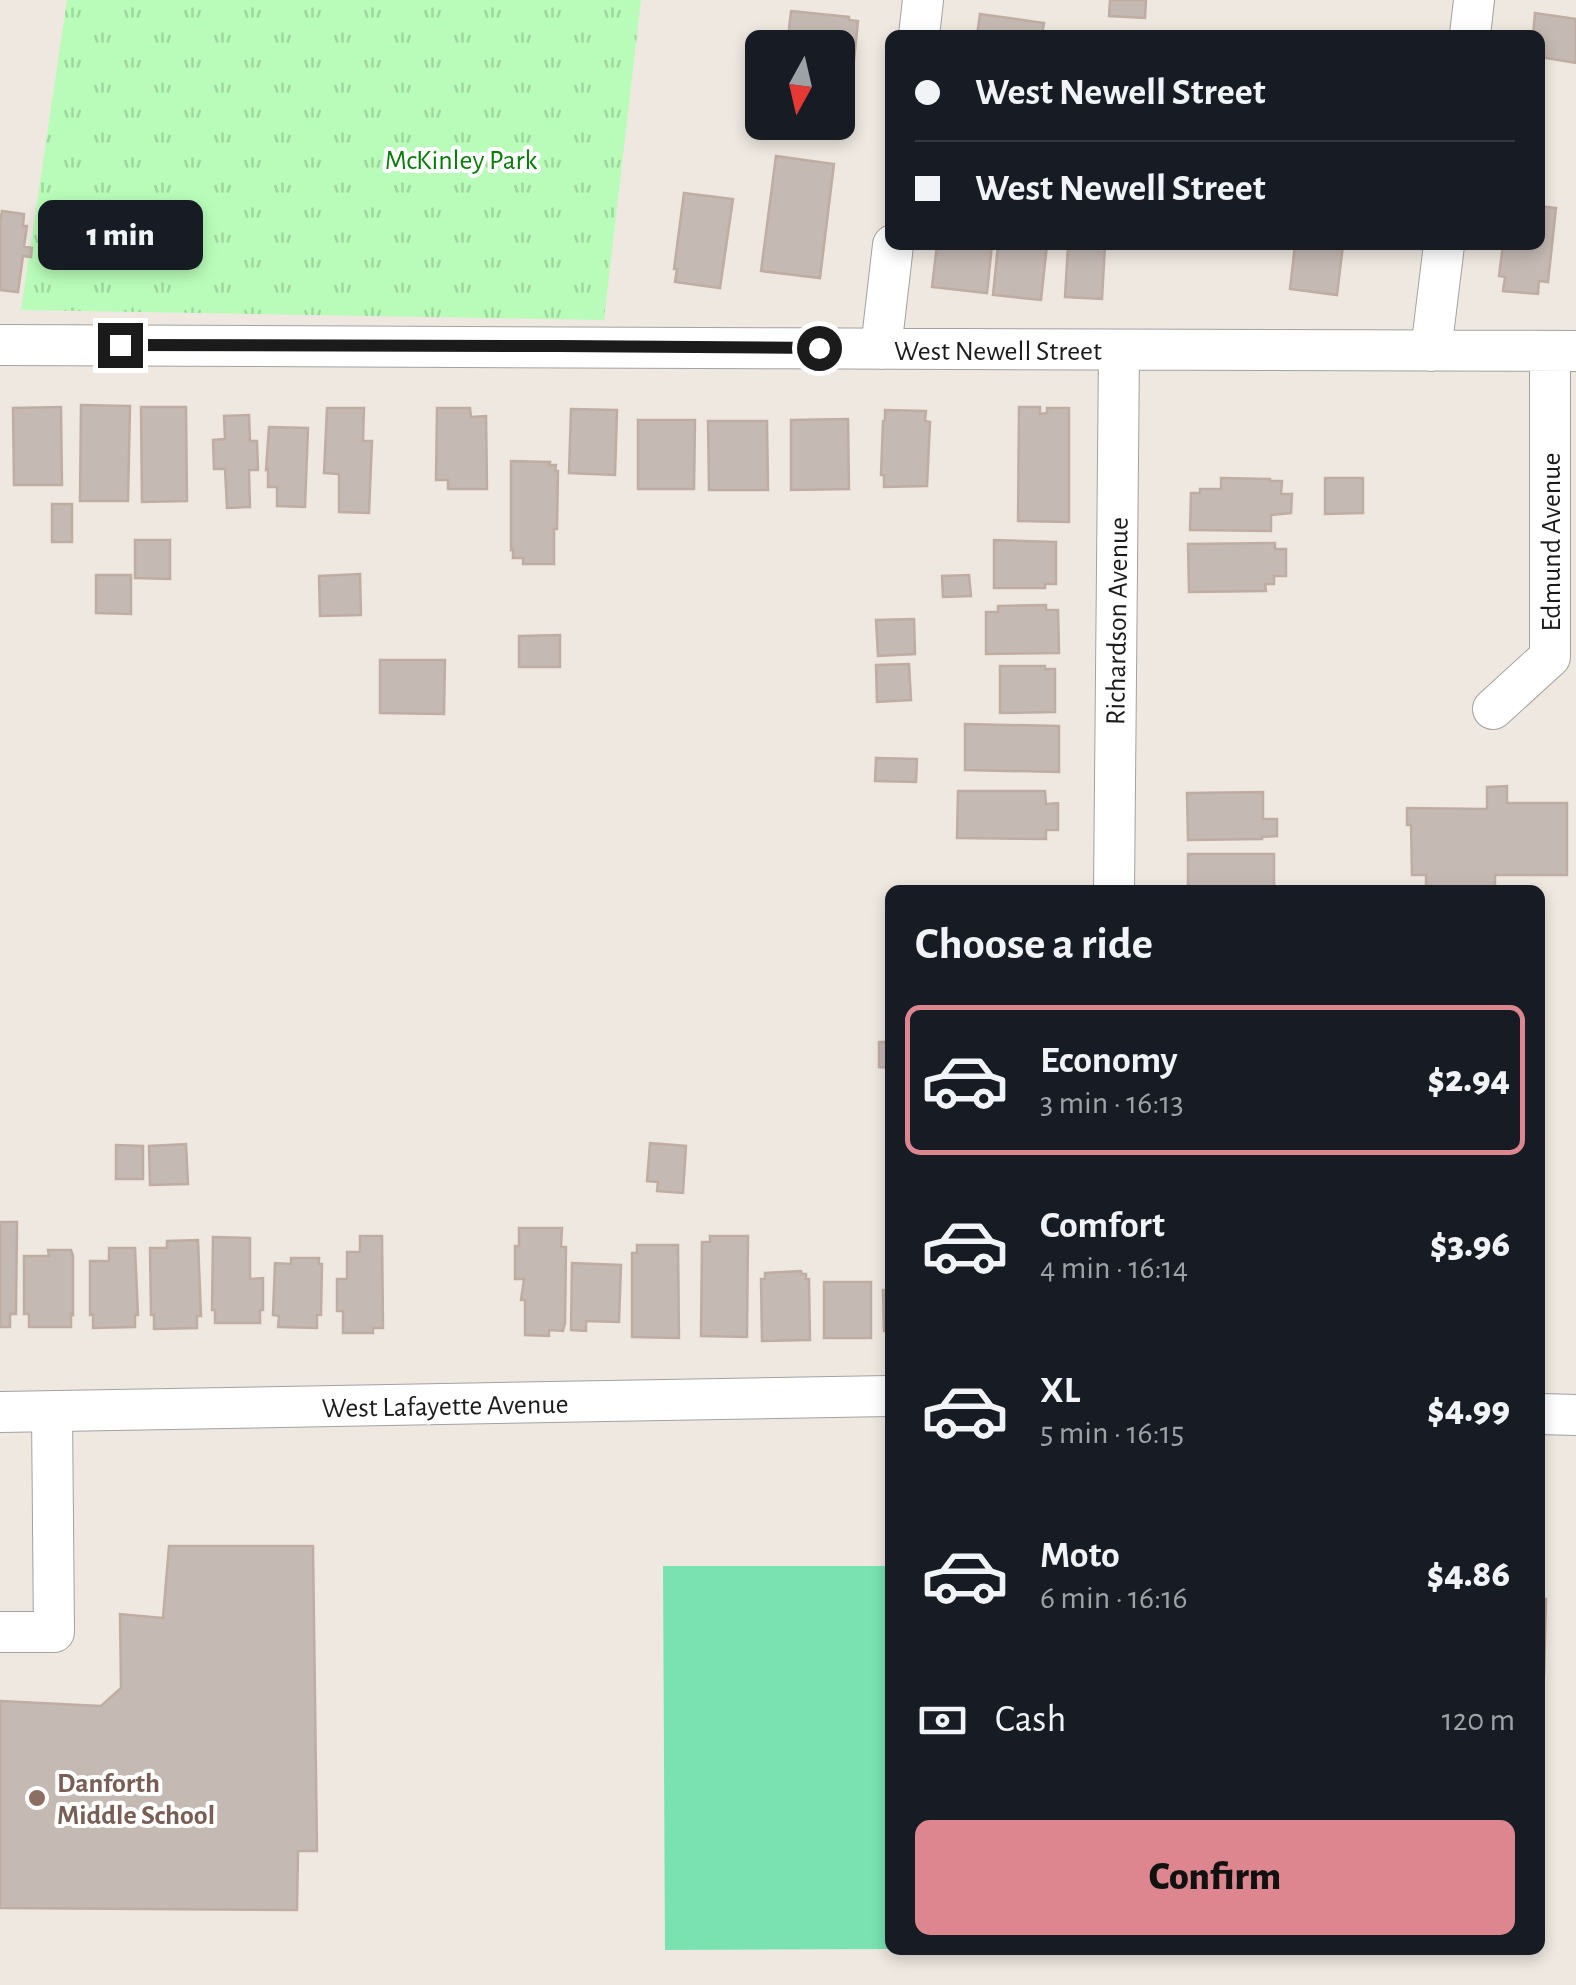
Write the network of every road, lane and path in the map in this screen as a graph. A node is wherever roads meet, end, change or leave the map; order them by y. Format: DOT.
graph roads {
  1 [pos="923,0"];
  2 [pos="1474,0"];
  3 [pos="920,30"];
  4 [pos="1471,30"];
  5 [pos="892,250"];
  6 [pos="1443,250"];
  7 [pos="0,345"];
  8 [pos="880,349"];
  9 [pos="1119,351"];
  10 [pos="1563,351"];
  11 [pos="1431,352"];
  12 [pos="1493,709"];
  13 [pos="1114,885"];
  14 [pos="885,1396"];
  15 [pos="0,1412"];
  16 [pos="52,1412"];
  17 [pos="1545,1414"];
  18 [pos="1576,1415"];
  19 [pos="0,1632"];
  1 -- 3 [label="street"];
  2 -- 4 [label="street"];
  5 -- 8 [label="street"];
  6 -- 11 [label="street"];
  7 -- 8 [label="street, West Newell Street"];
  8 -- 9 [label="street, West Newell Street"];
  9 -- 11 [label="street, West Newell Street"];
  9 -- 13 [label="street, Richardson Avenue"];
  10 -- 11 [label="street, West Newell Street"];
  10 -- 12 [label="street, Edmund Avenue"];
  14 -- 16 [label="street, West Lafayette Avenue"];
  15 -- 16 [label="street, West Lafayette Avenue"];
  16 -- 19 [label="street"];
  17 -- 18 [label="street"];
}
